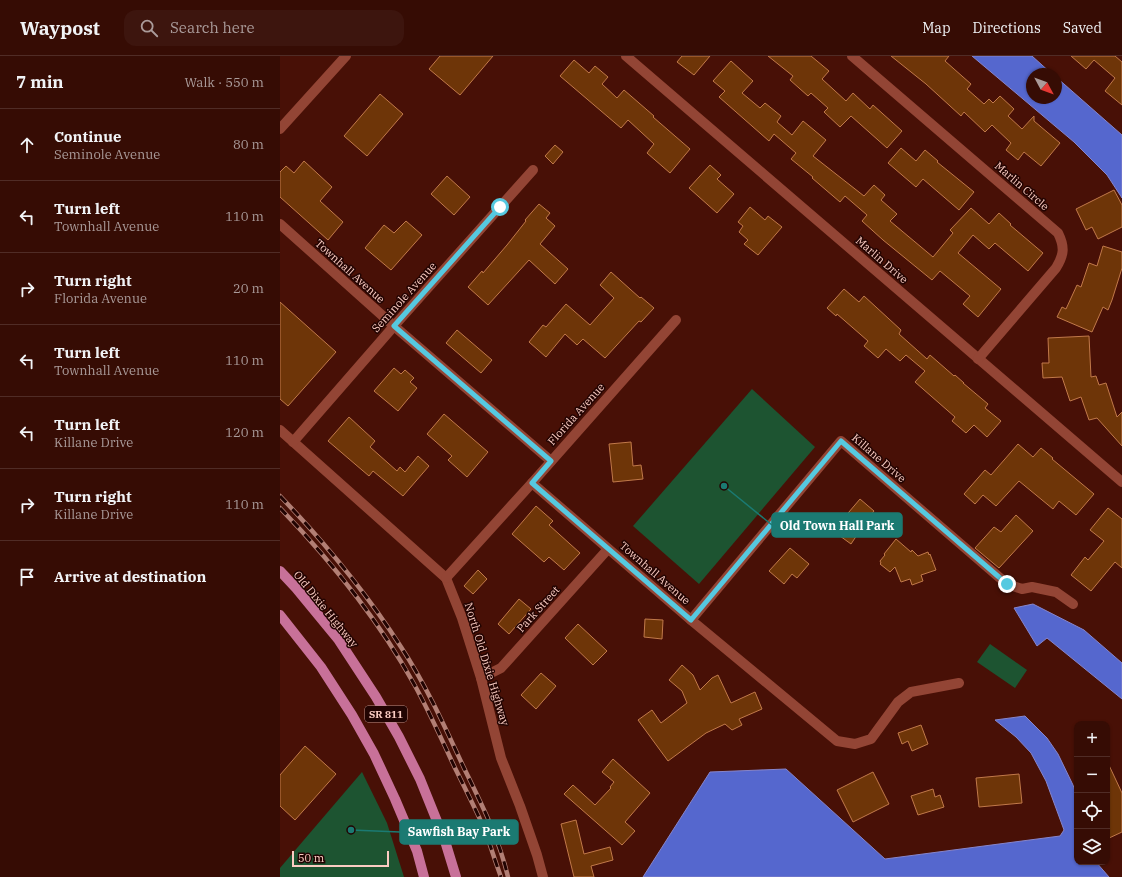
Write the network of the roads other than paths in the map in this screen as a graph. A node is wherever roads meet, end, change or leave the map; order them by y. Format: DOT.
graph roads {
  1 [pos="346,56"];
  2 [pos="626,56"];
  3 [pos="852,56"];
  4 [pos="637,59"];
  5 [pos="280,129"];
  6 [pos="533,170"];
  7 [pos="280,224"];
  8 [pos="676,320"];
  9 [pos="394,326"];
  10 [pos="978,359"];
  11 [pos="280,430"];
  12 [pos="293,442"];
  13 [pos="551,461"];
  14 [pos="1122,482"];
  15 [pos="532,483"];
  16 [pos="608,549"];
  17 [pos="280,571"];
  18 [pos="446,578"];
  19 [pos="1073,604"];
  20 [pos="280,615"];
  21 [pos="691,620"];
  22 [pos="481,678"];
  23 [pos="960,683"];
  24 [pos="424,877"];
  25 [pos="456,877"];
  26 [pos="543,877"];
  1 -- 5 [label="street"];
  2 -- 4 [label="street, Marlin Drive"];
  3 -- 10 [label="street, Marlin Circle"];
  4 -- 10 [label="street, Marlin Drive"];
  6 -- 9 [label="street, Seminole Avenue"];
  7 -- 9 [label="street, Townhall Avenue"];
  8 -- 13 [label="street, Florida Avenue"];
  9 -- 12 [label="street, Seminole Avenue"];
  9 -- 13 [label="street, Townhall Avenue"];
  10 -- 14 [label="street, Marlin Drive"];
  11 -- 12 [label="street, North Old Dixie Highway"];
  12 -- 18 [label="street, North Old Dixie Highway"];
  13 -- 15 [label="street, Florida Avenue"];
  15 -- 16 [label="street, Townhall Avenue"];
  15 -- 18 [label="street, Florida Avenue"];
  16 -- 21 [label="street, Townhall Avenue"];
  16 -- 22 [label="street, Park Street"];
  17 -- 25 [label="main road, Old Dixie Highway / SR 811"];
  18 -- 22 [label="street, North Old Dixie Highway"];
  19 -- 21 [label="street, Killane Drive"];
  20 -- 24 [label="main road, SR 811"];
  21 -- 23 [label="street, Townhall Avenue"];
  22 -- 26 [label="street, North Old Dixie Highway"];
}
